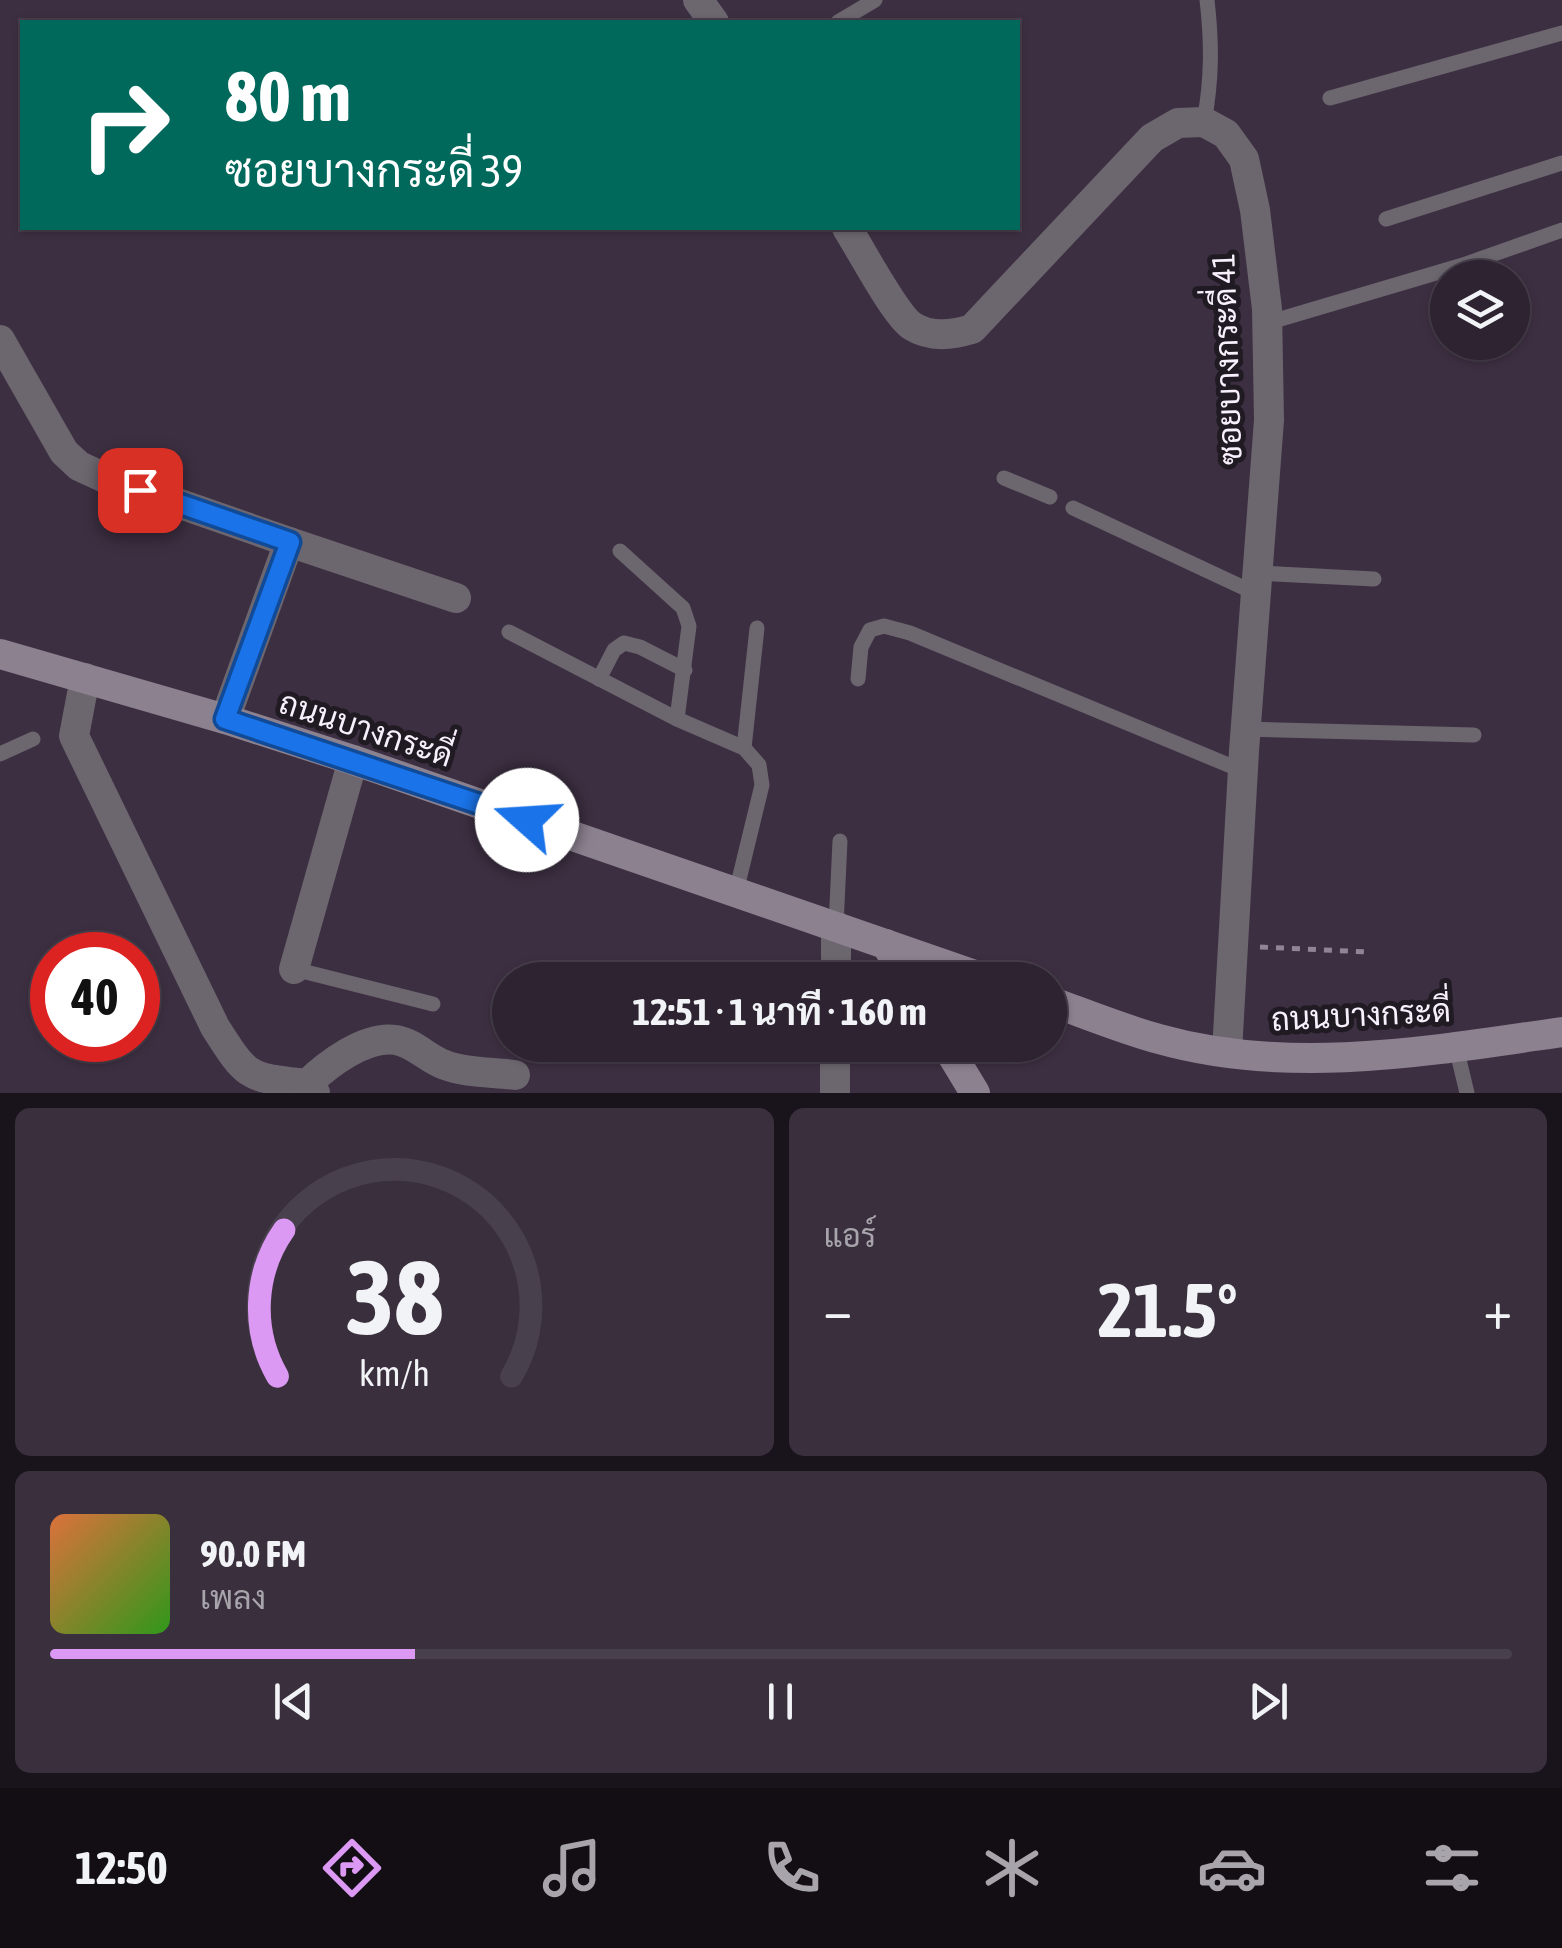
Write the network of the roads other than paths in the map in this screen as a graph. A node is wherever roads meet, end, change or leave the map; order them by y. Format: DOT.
graph roads {
  1 [pos="874,0"];
  2 [pos="1206,0"];
  3 [pos="841,20"];
  4 [pos="1562,33"];
  5 [pos="1330,98"];
  6 [pos="1204,122"];
  7 [pos="1562,164"];
  8 [pos="1386,218"];
  9 [pos="848,230"];
  10 [pos="1562,230"];
  11 [pos="1267,323"];
  12 [pos="0,340"];
  13 [pos="1004,478"];
  14 [pos="1050,498"];
  15 [pos="1073,508"];
  16 [pos="290,542"];
  17 [pos="620,551"];
  18 [pos="1374,579"];
  19 [pos="1258,584"];
  20 [pos="456,598"];
  21 [pos="757,628"];
  22 [pos="510,632"];
  23 [pos="0,654"];
  24 [pos="685,670"];
  25 [pos="85,678"];
  26 [pos="599,679"];
  27 [pos="858,679"];
  28 [pos="225,719"];
  29 [pos="676,719"];
  30 [pos="1245,730"];
  31 [pos="1474,735"];
  32 [pos="34,739"];
  33 [pos="744,748"];
  34 [pos="0,754"];
  35 [pos="353,760"];
  36 [pos="1242,770"];
  37 [pos="840,841"];
  38 [pos="736,892"];
  39 [pos="836,926"];
  40 [pos="886,944"];
  41 [pos="836,962"];
  42 [pos="897,962"];
  43 [pos="938,962"];
  44 [pos="294,969"];
  45 [pos="433,1004"];
  46 [pos="1067,1007"];
  47 [pos="1562,1032"];
  48 [pos="1456,1047"];
  49 [pos="1227,1052"];
  50 [pos="836,1062"];
  51 [pos="956,1062"];
  52 [pos="515,1075"];
  53 [pos="311,1089"];
  54 [pos="835,1093"];
  55 [pos="975,1093"];
  56 [pos="1467,1093"];
  1 -- 3 [label="lane"];
  2 -- 6 [label="lane"];
  4 -- 5 [label="lane"];
  6 -- 9 [label="street"];
  6 -- 11 [label="street, ซอยบางกระดี่ 41"];
  7 -- 8 [label="lane"];
  10 -- 11 [label="lane"];
  11 -- 19 [label="street, ซอยบางกระดี่ 41"];
  12 -- 16 [label="street"];
  13 -- 14 [label="lane"];
  15 -- 19 [label="lane"];
  16 -- 20 [label="street"];
  16 -- 28 [label="street"];
  17 -- 24 [label="lane"];
  18 -- 19 [label="lane"];
  19 -- 30 [label="street, ซอยบางกระดี่ 41"];
  21 -- 33 [label="lane"];
  22 -- 26 [label="lane"];
  23 -- 25 [label="street, ถนนบางกระดี่"];
  24 -- 26 [label="lane"];
  24 -- 29 [label="lane"];
  25 -- 28 [label="street, ถนนบางกระดี่"];
  25 -- 53 [label="street"];
  26 -- 29 [label="lane"];
  27 -- 36 [label="lane"];
  28 -- 35 [label="street, ถนนบางกระดี่"];
  29 -- 33 [label="lane"];
  30 -- 31 [label="lane"];
  30 -- 36 [label="street, ซอยบางกระดี่ 41"];
  32 -- 34 [label="lane"];
  33 -- 38 [label="lane"];
  35 -- 38 [label="street, ถนนบางกระดี่"];
  35 -- 44 [label="street"];
  36 -- 49 [label="street, ซอยบางกระดี่ 41"];
  37 -- 39 [label="lane"];
  38 -- 39 [label="street, ถนนบางกระดี่"];
  39 -- 40 [label="street, ถนนบางกระดี่"];
  39 -- 41 [label="street"];
  40 -- 42 [label="street"];
  40 -- 43 [label="street, ถนนบางกระดี่"];
  44 -- 45 [label="lane"];
  46 -- 49 [label="street, ถนนบางกระดี่"];
  47 -- 48 [label="street, ถนนบางกระดี่"];
  48 -- 49 [label="street, ถนนบางกระดี่"];
  48 -- 56 [label="lane"];
  50 -- 54 [label="street"];
  51 -- 55 [label="street"];
  52 -- 53 [label="street"];
}
